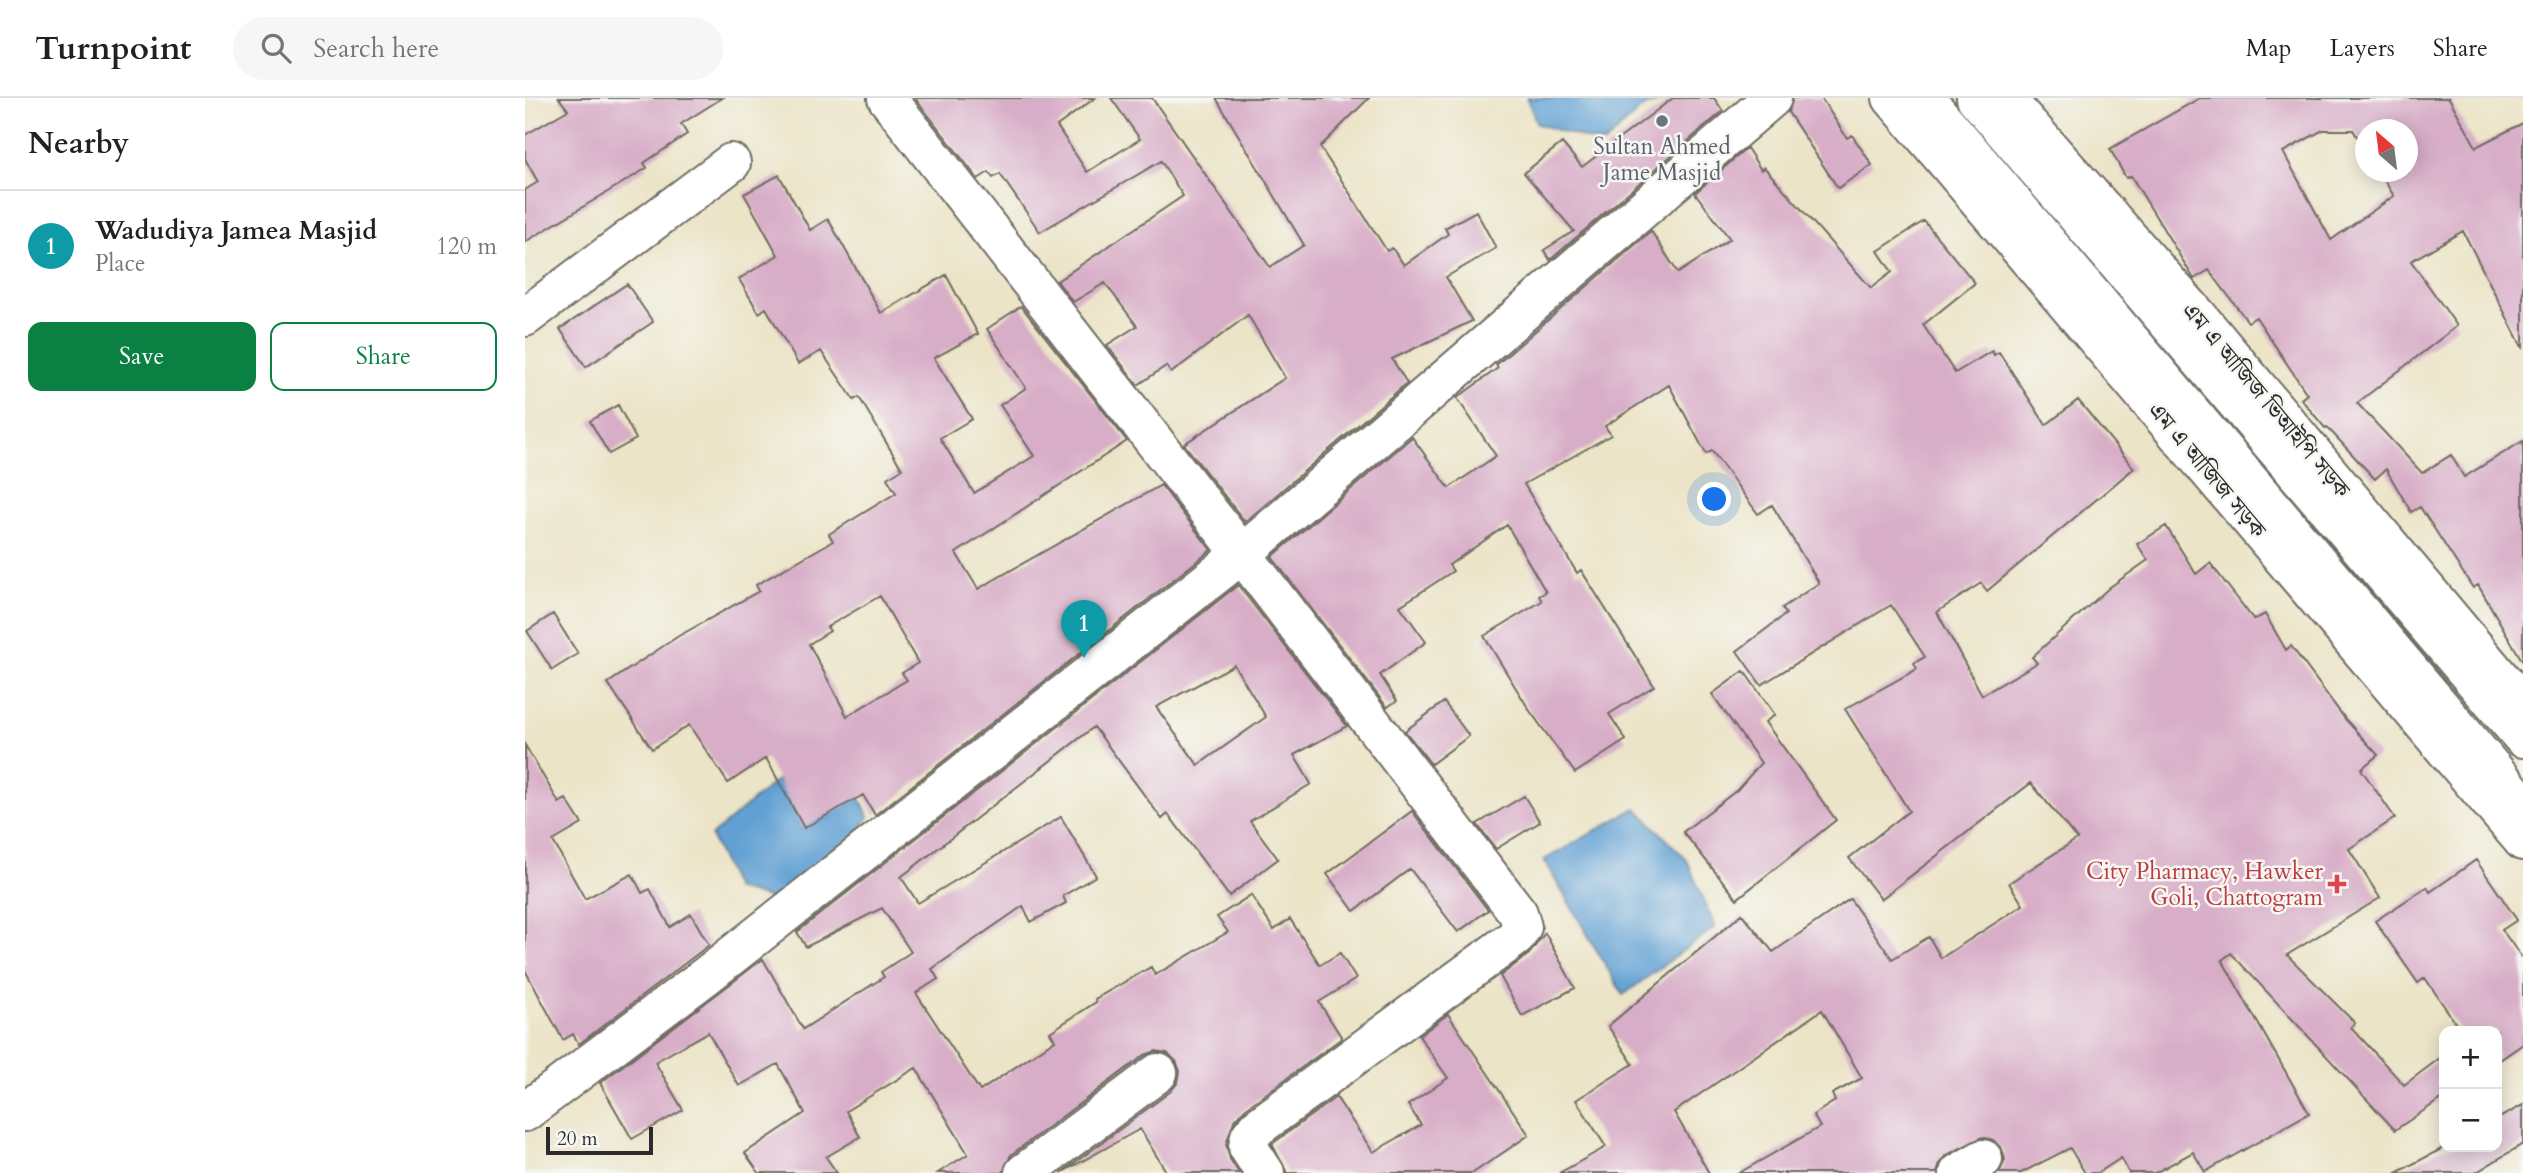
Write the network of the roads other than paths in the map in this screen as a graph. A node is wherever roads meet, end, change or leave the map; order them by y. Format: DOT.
graph roads {
  1 [pos="887,98"];
  2 [pos="1772,98"];
  3 [pos="1892,98"];
  4 [pos="1926,98"];
  5 [pos="1976,98"];
  6 [pos="2005,98"];
  7 [pos="731,163"];
  8 [pos="525,317"];
  9 [pos="1243,554"];
  10 [pos="2523,705"];
  11 [pos="2523,738"];
  12 [pos="2523,804"];
  13 [pos="2523,841"];
  14 [pos="1158,1073"];
  15 [pos="525,1112"];
  16 [pos="1024,1173"];
  17 [pos="1265,1173"];
  1 -- 9 [label="main road"];
  2 -- 9 [label="main road"];
  3 -- 13 [label="main road, এম এ আজিজ সড়ক"];
  4 -- 12 [label="main road"];
  5 -- 11 [label="main road"];
  6 -- 10 [label="main road, এম এ আজিজ ভিআইপি সড়ক"];
  7 -- 8 [label="main road"];
  9 -- 15 [label="main road"];
  9 -- 17 [label="main road"];
  14 -- 16 [label="main road"];
}
